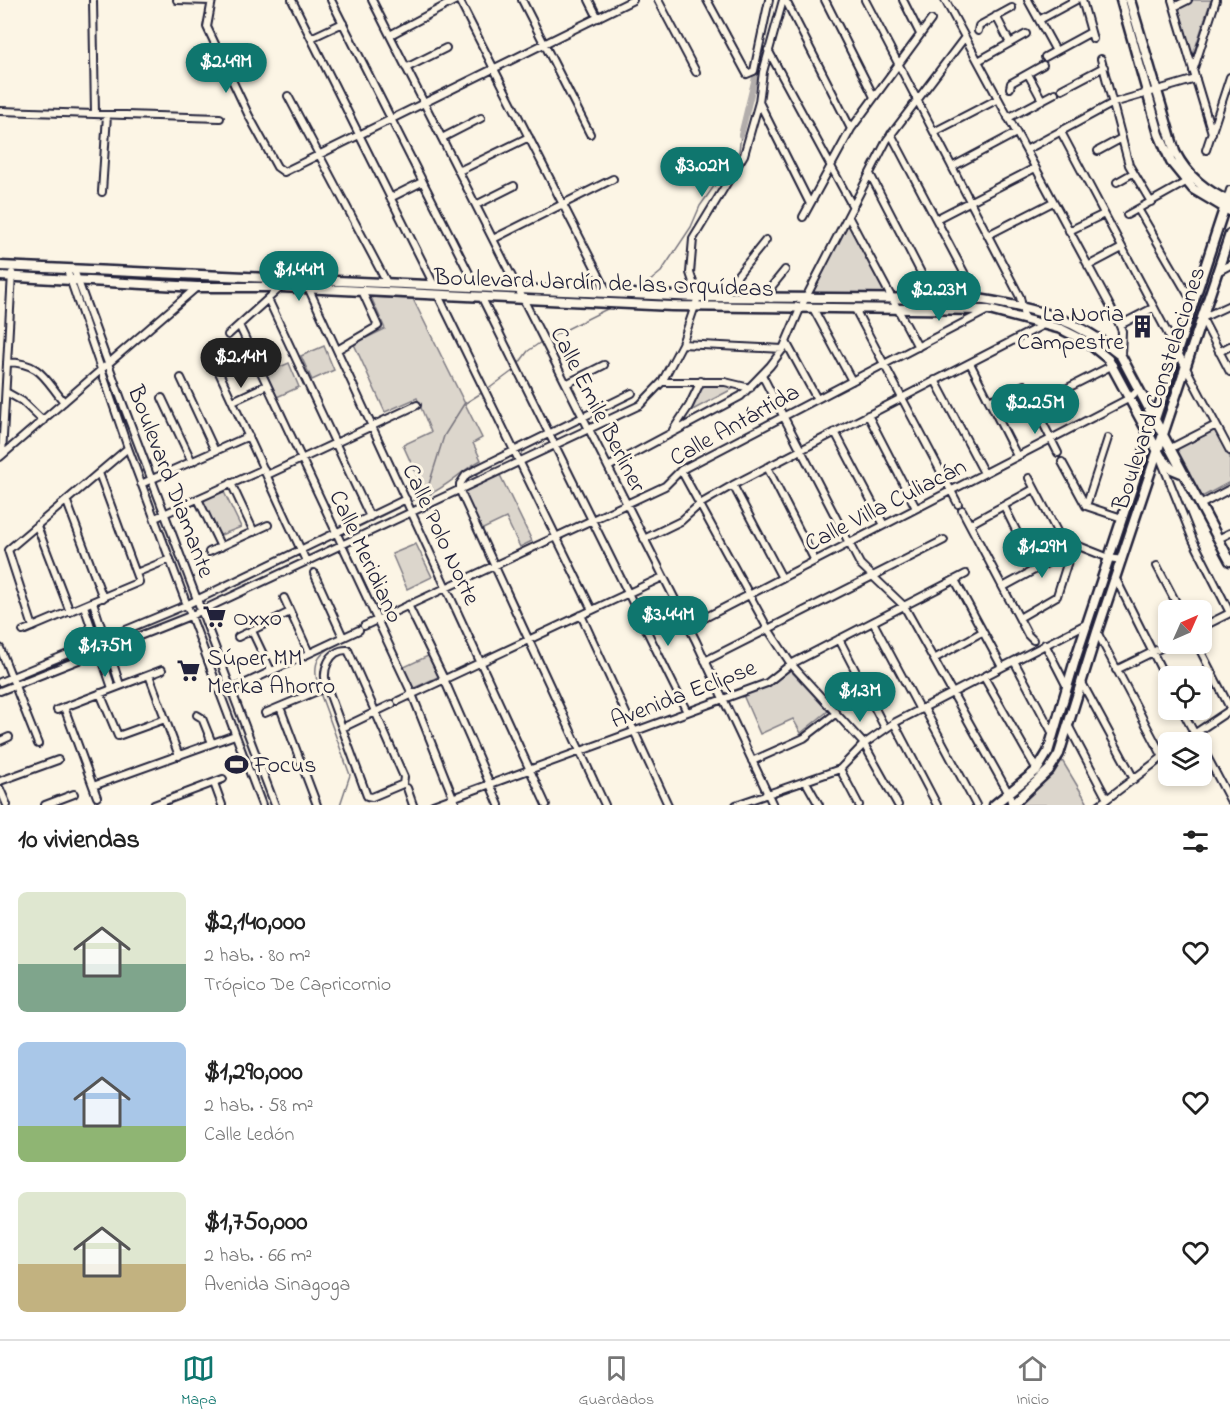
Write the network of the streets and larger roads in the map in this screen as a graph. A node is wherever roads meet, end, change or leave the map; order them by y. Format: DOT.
graph roads {
  1 [pos="93,0"];
  2 [pos="177,0"];
  3 [pos="292,0"];
  4 [pos="331,0"];
  5 [pos="372,0"];
  6 [pos="458,0"];
  7 [pos="522,0"];
  8 [pos="589,0"];
  9 [pos="633,0"];
  10 [pos="658,0"];
  11 [pos="707,0"];
  12 [pos="769,0"];
  13 [pos="825,0"];
  14 [pos="865,0"];
  15 [pos="903,0"];
  16 [pos="1028,0"];
  17 [pos="1076,0"];
  18 [pos="1082,0"];
  19 [pos="1121,0"];
  20 [pos="1130,0"];
  21 [pos="1172,0"];
  22 [pos="1188,0"];
  23 [pos="1216,0"];
  24 [pos="212,1"];
  25 [pos="947,1"];
  26 [pos="786,2"];
  27 [pos="1174,7"];
  28 [pos="1012,8"];
  29 [pos="996,16"];
  30 [pos="598,18"];
  31 [pos="931,20"];
  32 [pos="1039,20"];
  33 [pos="343,23"];
  34 [pos="978,31"];
  35 [pos="920,34"];
  36 [pos="1026,34"];
  37 [pos="390,35"];
  38 [pos="965,37"];
  39 [pos="311,38"];
  40 [pos="1010,43"];
  41 [pos="544,45"];
  42 [pos="446,48"];
  43 [pos="768,50"];
  44 [pos="1056,51"];
  45 [pos="1045,57"];
  46 [pos="1101,59"];
  47 [pos="978,61"];
  48 [pos="899,64"];
  49 [pos="1043,65"];
  50 [pos="406,68"];
  51 [pos="1104,68"];
  52 [pos="494,69"];
  53 [pos="1193,71"];
  54 [pos="696,72"];
  55 [pos="1028,74"];
  56 [pos="1230,77"];
  57 [pos="1196,80"];
  58 [pos="1010,88"];
  59 [pos="1062,89"];
  60 [pos="1152,92"];
  61 [pos="1055,93"];
  62 [pos="288,96"];
  63 [pos="874,97"];
  64 [pos="917,99"];
  65 [pos="998,99"];
  66 [pos="1042,100"];
  67 [pos="759,102"];
  68 [pos="1113,103"];
  69 [pos="424,104"];
  70 [pos="0,111"];
  71 [pos="94,114"];
  72 [pos="107,115"];
  73 [pos="220,118"];
  74 [pos="481,118"];
  75 [pos="1008,118"];
  76 [pos="392,120"];
  77 [pos="851,129"];
  78 [pos="934,132"];
  79 [pos="1060,132"];
  80 [pos="1016,133"];
  81 [pos="1212,133"];
  82 [pos="590,134"];
  83 [pos="891,134"];
  84 [pos="360,136"];
  85 [pos="529,137"];
  86 [pos="442,138"];
  87 [pos="1122,138"];
  88 [pos="1026,150"];
  89 [pos="1206,150"];
  90 [pos="1098,151"];
  91 [pos="320,156"];
  92 [pos="830,167"];
  93 [pos="952,167"];
  94 [pos="1035,168"];
  95 [pos="459,171"];
  96 [pos="1133,173"];
  97 [pos="870,174"];
  98 [pos="613,179"];
  99 [pos="422,182"];
  100 [pos="1117,182"];
  101 [pos="1186,182"];
  102 [pos="514,186"];
  103 [pos="1230,190"];
  104 [pos="102,192"];
  105 [pos="390,198"];
  106 [pos="970,201"];
  107 [pos="1053,202"];
  108 [pos="1151,202"];
  109 [pos="563,204"];
  110 [pos="810,204"];
  111 [pos="476,205"];
  112 [pos="1228,205"];
  113 [pos="853,207"];
  114 [pos="1138,209"];
  115 [pos="1104,214"];
  116 [pos="1127,215"];
  117 [pos="848,216"];
  118 [pos="803,218"];
  119 [pos="936,219"];
  120 [pos="1069,231"];
  121 [pos="1230,234"];
  122 [pos="988,235"];
  123 [pos="493,239"];
  124 [pos="766,240"];
  125 [pos="1122,248"];
  126 [pos="1230,265"];
  127 [pos="0,266"];
  128 [pos="1088,266"];
  129 [pos="71,270"];
  130 [pos="785,270"];
  131 [pos="12,272"];
  132 [pos="1217,272"];
  133 [pos="0,276"];
  134 [pos="304,279"];
  135 [pos="75,280"];
  136 [pos="387,283"];
  137 [pos="434,285"];
  138 [pos="197,287"];
  139 [pos="281,287"];
  140 [pos="476,287"];
  141 [pos="518,289"];
  142 [pos="309,290"];
  143 [pos="363,293"];
  144 [pos="608,294"];
  145 [pos="438,295"];
  146 [pos="481,296"];
  147 [pos="720,297"];
  148 [pos="523,298"];
  149 [pos="892,298"];
  150 [pos="934,298"];
  151 [pos="268,299"];
  152 [pos="771,299"];
  153 [pos="978,299"];
  154 [pos="805,300"];
  155 [pos="697,302"];
  156 [pos="1193,303"];
  157 [pos="1230,305"];
  158 [pos="1023,307"];
  159 [pos="1153,308"];
  160 [pos="800,309"];
  161 [pos="855,309"];
  162 [pos="897,309"];
  163 [pos="814,310"];
  164 [pos="988,310"];
  165 [pos="0,316"];
  166 [pos="9,317"];
  167 [pos="1024,317"];
  168 [pos="1202,318"];
  169 [pos="1047,324"];
  170 [pos="239,325"];
  171 [pos="1120,325"];
  172 [pos="228,335"];
  173 [pos="682,344"];
  174 [pos="784,345"];
  175 [pos="1230,346"];
  176 [pos="918,347"];
  177 [pos="337,350"];
  178 [pos="1219,352"];
  179 [pos="210,353"];
  180 [pos="1121,356"];
  181 [pos="1181,359"];
  182 [pos="7,362"];
  183 [pos="970,363"];
  184 [pos="109,364"];
  185 [pos="884,364"];
  186 [pos="604,365"];
  187 [pos="1114,365"];
  188 [pos="102,369"];
  189 [pos="1230,372"];
  190 [pos="762,375"];
  191 [pos="182,378"];
  192 [pos="935,380"];
  193 [pos="701,381"];
  194 [pos="852,381"];
  195 [pos="662,382"];
  196 [pos="566,384"];
  197 [pos="267,385"];
  198 [pos="750,388"];
  199 [pos="1139,388"];
  200 [pos="6,392"];
  201 [pos="632,393"];
  202 [pos="162,398"];
  203 [pos="901,398"];
  204 [pos="1130,398"];
  205 [pos="817,399"];
  206 [pos="233,401"];
  207 [pos="989,401"];
  208 [pos="64,402"];
  209 [pos="417,405"];
  210 [pos="1034,405"];
  211 [pos="868,415"];
  212 [pos="783,416"];
  213 [pos="583,418"];
  214 [pos="1154,419"];
  215 [pos="44,420"];
  216 [pos="1216,425"];
  217 [pos="372,426"];
  218 [pos="588,428"];
  219 [pos="671,432"];
  220 [pos="835,432"];
  221 [pos="549,434"];
  222 [pos="1150,435"];
  223 [pos="249,436"];
  224 [pos="1163,436"];
  225 [pos="1108,438"];
  226 [pos="1051,439"];
  227 [pos="335,443"];
  228 [pos="555,445"];
  229 [pos="128,448"];
  230 [pos="1157,449"];
  231 [pos="1169,449"];
  232 [pos="801,450"];
  233 [pos="215,451"];
  234 [pos="514,451"];
  235 [pos="1230,451"];
  236 [pos="1058,453"];
  237 [pos="1,456"];
  238 [pos="1017,456"];
  239 [pos="301,459"];
  240 [pos="192,462"];
  241 [pos="519,462"];
  242 [pos="1062,462"];
  243 [pos="608,467"];
  244 [pos="767,467"];
  245 [pos="681,470"];
  246 [pos="265,472"];
  247 [pos="99,473"];
  248 [pos="984,473"];
  249 [pos="1185,474"];
  250 [pos="1029,478"];
  251 [pos="153,480"];
  252 [pos="231,483"];
  253 [pos="141,484"];
  254 [pos="733,484"];
  255 [pos="1034,489"];
  256 [pos="1230,489"];
  257 [pos="951,490"];
  258 [pos="460,491"];
  259 [pos="198,499"];
  260 [pos="406,499"];
  261 [pos="67,502"];
  262 [pos="627,504"];
  263 [pos="700,504"];
  264 [pos="1200,505"];
  265 [pos="1004,506"];
  266 [pos="1086,506"];
  267 [pos="916,508"];
  268 [pos="412,511"];
  269 [pos="166,514"];
  270 [pos="370,517"];
  271 [pos="154,518"];
  272 [pos="1122,518"];
  273 [pos="592,520"];
  274 [pos="970,524"];
  275 [pos="268,525"];
  276 [pos="884,525"];
  277 [pos="37,526"];
  278 [pos="254,532"];
  279 [pos="1230,532"];
  280 [pos="336,533"];
  281 [pos="556,538"];
  282 [pos="644,539"];
  283 [pos="1218,539"];
  284 [pos="944,540"];
  285 [pos="849,543"];
  286 [pos="341,544"];
  287 [pos="221,547"];
  288 [pos="1072,548"];
  289 [pos="301,550"];
  290 [pos="209,552"];
  291 [pos="170,559"];
  292 [pos="1115,559"];
  293 [pos="306,561"];
  294 [pos="815,561"];
  295 [pos="1230,561"];
  296 [pos="496,566"];
  297 [pos="1157,566"];
  298 [pos="1035,569"];
  299 [pos="136,573"];
  300 [pos="314,573"];
  301 [pos="966,574"];
  302 [pos="870,576"];
  303 [pos="663,577"];
  304 [pos="782,578"];
  305 [pos="1116,579"];
  306 [pos="955,580"];
  307 [pos="1003,587"];
  308 [pos="447,588"];
  309 [pos="628,593"];
  310 [pos="749,595"];
  311 [pos="103,598"];
  312 [pos="284,598"];
  313 [pos="198,599"];
  314 [pos="1175,600"];
  315 [pos="93,602"];
  316 [pos="186,605"];
  317 [pos="408,605"];
  318 [pos="84,606"];
  319 [pos="904,606"];
  320 [pos="202,610"];
  321 [pos="592,610"];
  322 [pos="70,612"];
  323 [pos="291,612"];
  324 [pos="1230,613"];
  325 [pos="581,615"];
  326 [pos="190,616"];
  327 [pos="1019,618"];
  328 [pos="377,620"];
  329 [pos="873,622"];
  330 [pos="1212,622"];
  331 [pos="1088,623"];
  332 [pos="143,624"];
  333 [pos="688,626"];
  334 [pos="33,627"];
  335 [pos="768,629"];
  336 [pos="23,631"];
  337 [pos="252,631"];
  338 [pos="982,632"];
  339 [pos="1097,632"];
  340 [pos="146,633"];
  341 [pos="238,637"];
  342 [pos="343,637"];
  343 [pos="107,638"];
  344 [pos="530,639"];
  345 [pos="839,639"];
  346 [pos="1033,640"];
  347 [pos="98,641"];
  348 [pos="1045,644"];
  349 [pos="0,648"];
  350 [pos="107,648"];
  351 [pos="1158,650"];
  352 [pos="98,651"];
  353 [pos="1153,652"];
  354 [pos="309,654"];
  355 [pos="1202,654"];
  356 [pos="934,659"];
  357 [pos="705,660"];
  358 [pos="1075,660"];
  359 [pos="1014,661"];
  360 [pos="481,662"];
  361 [pos="45,664"];
  362 [pos="791,664"];
  363 [pos="1086,664"];
  364 [pos="1160,666"];
  365 [pos="1002,667"];
  366 [pos="162,670"];
  367 [pos="1116,670"];
  368 [pos="47,671"];
  369 [pos="271,671"];
  370 [pos="149,675"];
  371 [pos="11,677"];
  372 [pos="984,677"];
  373 [pos="444,679"];
  374 [pos="1082,681"];
  375 [pos="0,682"];
  376 [pos="15,684"];
  377 [pos="120,685"];
  378 [pos="1067,687"];
  379 [pos="112,688"];
  380 [pos="322,689"];
  381 [pos="231,690"];
  382 [pos="0,691"];
  383 [pos="100,693"];
  384 [pos="953,693"];
  385 [pos="412,694"];
  386 [pos="723,699"];
  387 [pos="280,707"];
  388 [pos="922,709"];
  389 [pos="1230,709"];
  390 [pos="377,711"];
  391 [pos="265,712"];
  392 [pos="687,712"];
  393 [pos="835,714"];
  394 [pos="197,715"];
  395 [pos="165,719"];
  396 [pos="894,723"];
  397 [pos="1068,725"];
  398 [pos="342,728"];
  399 [pos="885,728"];
  400 [pos="635,731"];
  401 [pos="1196,732"];
  402 [pos="235,735"];
  403 [pos="1054,735"];
  404 [pos="9,737"];
  405 [pos="0,741"];
  406 [pos="1158,741"];
  407 [pos="212,743"];
  408 [pos="39,744"];
  409 [pos="864,744"];
  410 [pos="581,751"];
  411 [pos="256,754"];
  412 [pos="179,756"];
  413 [pos="244,758"];
  414 [pos="58,760"];
  415 [pos="752,761"];
  416 [pos="1158,761"];
  417 [pos="1212,766"];
  418 [pos="840,769"];
  419 [pos="530,770"];
  420 [pos="1037,770"];
  421 [pos="223,779"];
  422 [pos="1134,779"];
  423 [pos="0,781"];
  424 [pos="806,782"];
  425 [pos="214,783"];
  426 [pos="491,784"];
  427 [pos="93,786"];
  428 [pos="407,788"];
  429 [pos="0,789"];
  430 [pos="74,794"];
  431 [pos="768,794"];
  432 [pos="97,797"];
  433 [pos="176,797"];
  434 [pos="453,798"];
  435 [pos="1107,799"];
  436 [pos="1011,800"];
  437 [pos="1230,800"];
  438 [pos="50,804"];
  439 [pos="7,805"];
  440 [pos="154,805"];
  441 [pos="179,805"];
  442 [pos="222,805"];
  443 [pos="262,805"];
  444 [pos="275,805"];
  445 [pos="317,805"];
  446 [pos="413,805"];
  447 [pos="434,805"];
  448 [pos="456,805"];
  449 [pos="499,805"];
  450 [pos="546,805"];
  451 [pos="605,805"];
  452 [pos="669,805"];
  453 [pos="736,805"];
  454 [pos="773,805"];
  455 [pos="819,805"];
  456 [pos="860,805"];
  457 [pos="898,805"];
  458 [pos="938,805"];
  459 [pos="976,805"];
  460 [pos="994,805"];
  461 [pos="1099,805"];
  1 -- 71 [label="street"];
  2 -- 24 [label="street"];
  3 -- 39 [label="street"];
  4 -- 33 [label="street"];
  5 -- 37 [label="street, Calle Emile Berliner"];
  6 -- 37 [label="street"];
  6 -- 52 [label="street"];
  7 -- 41 [label="street"];
  8 -- 30 [label="street"];
  9 -- 30 [label="street"];
  10 -- 54 [label="street"];
  11 -- 12 [label="street"];
  13 -- 63 [label="street"];
  14 -- 48 [label="street"];
  15 -- 35 [label="street"];
  16 -- 32 [label="street"];
  17 -- 32 [label="street"];
  18 -- 44 [label="street"];
  19 -- 60 [label="street"];
  20 -- 60 [label="street"];
  21 -- 27 [label="street"];
  22 -- 27 [label="street"];
  23 -- 53 [label="street"];
  24 -- 91 [label="street"];
  25 -- 38 [label="street"];
  26 -- 43 [label="street"];
  26 -- 77 [label="street"];
  27 -- 53 [label="street"];
  28 -- 29 [label="street"];
  29 -- 34 [label="street"];
  29 -- 40 [label="street"];
  30 -- 41 [label="street"];
  31 -- 35 [label="street"];
  32 -- 44 [label="street"];
  33 -- 39 [label="street"];
  33 -- 76 [label="street"];
  35 -- 48 [label="street"];
  36 -- 40 [label="street"];
  37 -- 50 [label="street, Calle Emile Berliner"];
  38 -- 47 [label="street"];
  38 -- 64 [label="street"];
  39 -- 84 [label="street"];
  40 -- 47 [label="street"];
  41 -- 52 [label="street"];
  41 -- 82 [label="street"];
  42 -- 50 [label="street"];
  43 -- 67 [label="street"];
  43 -- 92 [label="street"];
  44 -- 45 [label="street"];
  46 -- 51 [label="street"];
  47 -- 65 [label="street"];
  48 -- 63 [label="street"];
  48 -- 64 [label="street"];
  49 -- 55 [label="street"];
  50 -- 69 [label="street, Calle Emile Berliner"];
  51 -- 59 [label="street"];
  51 -- 68 [label="street"];
  52 -- 69 [label="street"];
  52 -- 85 [label="street"];
  53 -- 57 [label="street"];
  55 -- 58 [label="street"];
  55 -- 66 [label="street"];
  56 -- 81 [label="street"];
  57 -- 60 [label="street"];
  57 -- 81 [label="street"];
  60 -- 68 [label="street"];
  60 -- 101 [label="street"];
  60 -- 112 [label="street"];
  61 -- 66 [label="street"];
  62 -- 91 [label="street"];
  63 -- 77 [label="street"];
  64 -- 78 [label="street"];
  64 -- 83 [label="street"];
  65 -- 75 [label="street"];
  65 -- 78 [label="street"];
  66 -- 75 [label="street"];
  67 -- 110 [label="street"];
  67 -- 155 [label="street"];
  68 -- 79 [label="street"];
  68 -- 87 [label="street"];
  69 -- 76 [label="street"];
  69 -- 86 [label="street, Calle Emile Berliner"];
  70 -- 71 [label="street"];
  71 -- 72 [label="street"];
  72 -- 73 [label="street"];
  72 -- 104 [label="street"];
  74 -- 86 [label="street"];
  75 -- 80 [label="street"];
  76 -- 84 [label="street"];
  76 -- 99 [label="street"];
  77 -- 92 [label="street"];
  78 -- 93 [label="street"];
  79 -- 88 [label="street"];
  79 -- 115 [label="street"];
  80 -- 88 [label="street"];
  80 -- 93 [label="street"];
  81 -- 89 [label="street"];
  83 -- 97 [label="street"];
  83 -- 119 [label="street"];
  84 -- 91 [label="street"];
  84 -- 105 [label="street"];
  85 -- 95 [label="street"];
  85 -- 109 [label="street"];
  86 -- 95 [label="street, Calle Emile Berliner"];
  87 -- 90 [label="street"];
  87 -- 96 [label="street"];
  88 -- 94 [label="street"];
  91 -- 136 [label="street"];
  92 -- 110 [label="street"];
  92 -- 113 [label="street"];
  93 -- 106 [label="street"];
  94 -- 106 [label="street"];
  94 -- 107 [label="street"];
  95 -- 111 [label="street, Calle Emile Berliner"];
  96 -- 100 [label="street"];
  96 -- 108 [label="street"];
  97 -- 113 [label="street"];
  97 -- 150 [label="street"];
  98 -- 109 [label="street"];
  99 -- 105 [label="street"];
  99 -- 140 [label="street"];
  101 -- 108 [label="street"];
  101 -- 112 [label="street"];
  102 -- 111 [label="street"];
  103 -- 112 [label="street, Boulevard Constelaciones"];
  105 -- 137 [label="street"];
  106 -- 119 [label="street"];
  106 -- 122 [label="street"];
  107 -- 120 [label="street"];
  107 -- 122 [label="street"];
  108 -- 114 [label="street"];
  109 -- 123 [label="street"];
  109 -- 144 [label="street"];
  110 -- 118 [label="street"];
  111 -- 123 [label="street, Calle Emile Berliner"];
  112 -- 156 [label="street, Boulevard Constelaciones"];
  113 -- 117 [label="street"];
  114 -- 116 [label="street"];
  114 -- 156 [label="street"];
  115 -- 120 [label="street"];
  115 -- 125 [label="street"];
  117 -- 149 [label="street"];
  117 -- 154 [label="street"];
  119 -- 153 [label="street"];
  120 -- 128 [label="street"];
  121 -- 132 [label="street, Boulevard Constelaciones"];
  122 -- 158 [label="street"];
  123 -- 141 [label="street, Calle Emile Berliner"];
  124 -- 147 [label="street"];
  125 -- 128 [label="street"];
  125 -- 159 [label="street"];
  126 -- 132 [label="street"];
  127 -- 131 [label="street, Boulevard Jardín de las Orquídeas"];
  128 -- 171 [label="street"];
  129 -- 131 [label="street, Boulevard Jardín de las Orquídeas"];
  129 -- 134 [label="street, Boulevard Jardín de las Orquídeas"];
  129 -- 135 [label="street, Boulevard Diamante"];
  130 -- 152 [label="street"];
  131 -- 133 [label="street, Boulevard Jardín de las Orquídeas"];
  131 -- 135 [label="street, Boulevard Jardín de las Orquídeas"];
  131 -- 166 [label="street"];
  132 -- 168 [label="street, Boulevard Constelaciones"];
  134 -- 136 [label="street, Boulevard Jardín de las Orquídeas"];
  134 -- 142 [label="street, Calle Polo Norte"];
  135 -- 138 [label="street, Boulevard Jardín de las Orquídeas"];
  135 -- 184 [label="street, Boulevard Diamante"];
  135 -- 188 [label="street, Boulevard Diamante"];
  136 -- 137 [label="street, Boulevard Jardín de las Orquídeas"];
  137 -- 140 [label="street, Boulevard Jardín de las Orquídeas"];
  138 -- 139 [label="street, Boulevard Jardín de las Orquídeas"];
  138 -- 184 [label="street"];
  139 -- 142 [label="street, Boulevard Jardín de las Orquídeas"];
  139 -- 151 [label="street"];
  140 -- 141 [label="street, Boulevard Jardín de las Orquídeas"];
  141 -- 144 [label="street, Boulevard Jardín de las Orquídeas"];
  141 -- 148 [label="street, Calle Emile Berliner"];
  142 -- 143 [label="street, Boulevard Jardín de las Orquídeas"];
  142 -- 177 [label="street, Calle Polo Norte"];
  143 -- 145 [label="street, Boulevard Jardín de las Orquídeas"];
  143 -- 177 [label="street"];
  144 -- 155 [label="street, Boulevard Jardín de las Orquídeas"];
  145 -- 146 [label="street, Boulevard Jardín de las Orquídeas"];
  145 -- 234 [label="street"];
  146 -- 148 [label="street, Boulevard Jardín de las Orquídeas"];
  146 -- 221 [label="street"];
  147 -- 152 [label="street, Boulevard Jardín de las Orquídeas"];
  147 -- 155 [label="street, Boulevard Jardín de las Orquídeas"];
  148 -- 155 [label="street, Boulevard Jardín de las Orquídeas"];
  148 -- 196 [label="street, Calle Emile Berliner"];
  149 -- 150 [label="street, Boulevard Jardín de las Orquídeas"];
  149 -- 154 [label="street, Boulevard Jardín de las Orquídeas"];
  149 -- 162 [label="street"];
  150 -- 153 [label="street, Boulevard Jardín de las Orquídeas"];
  151 -- 170 [label="street"];
  151 -- 227 [label="street"];
  152 -- 154 [label="street, Boulevard Jardín de las Orquídeas"];
  153 -- 158 [label="street, Boulevard Jardín de las Orquídeas"];
  154 -- 160 [label="street"];
  155 -- 160 [label="street, Boulevard Jardín de las Orquídeas"];
  155 -- 173 [label="street"];
  156 -- 181 [label="street, Boulevard Constelaciones"];
  157 -- 168 [label="street"];
  158 -- 167 [label="street"];
  158 -- 180 [label="street, Boulevard Jardín de las Orquídeas"];
  159 -- 171 [label="street"];
  159 -- 181 [label="street"];
  160 -- 163 [label="street, Boulevard Jardín de las Orquídeas"];
  160 -- 174 [label="street"];
  161 -- 162 [label="street, Boulevard Jardín de las Orquídeas"];
  161 -- 163 [label="street, Boulevard Jardín de las Orquídeas"];
  161 -- 185 [label="street"];
  162 -- 164 [label="street, Boulevard Jardín de las Orquídeas"];
  162 -- 176 [label="street"];
  163 -- 194 [label="street"];
  164 -- 167 [label="street, Boulevard Jardín de las Orquídeas"];
  164 -- 176 [label="street, Calle Antártida"];
  165 -- 166 [label="street"];
  166 -- 182 [label="street"];
  167 -- 169 [label="street, Boulevard Jardín de las Orquídeas"];
  168 -- 178 [label="street"];
  168 -- 181 [label="street, Boulevard Constelaciones"];
  169 -- 183 [label="street"];
  169 -- 187 [label="street, Boulevard Jardín de las Orquídeas"];
  170 -- 172 [label="street"];
  170 -- 197 [label="street, Calle Meridiano"];
  171 -- 180 [label="street"];
  173 -- 174 [label="street"];
  173 -- 195 [label="street"];
  174 -- 190 [label="street"];
  174 -- 205 [label="street"];
  175 -- 178 [label="street"];
  176 -- 185 [label="street, Calle Antártida"];
  177 -- 217 [label="street, Calle Polo Norte"];
  178 -- 189 [label="street"];
  179 -- 206 [label="street"];
  180 -- 199 [label="street, Boulevard Jardín de las Orquídeas"];
  181 -- 214 [label="street, Boulevard Constelaciones"];
  181 -- 216 [label="street"];
  181 -- 224 [label="street, Boulevard Constelaciones"];
  182 -- 200 [label="street"];
  182 -- 208 [label="street"];
  183 -- 192 [label="street"];
  183 -- 207 [label="street"];
  184 -- 188 [label="street"];
  184 -- 251 [label="street, Boulevard Diamante"];
  185 -- 194 [label="street, Calle Antártida"];
  185 -- 203 [label="street"];
  186 -- 196 [label="street"];
  187 -- 204 [label="street, Boulevard Jardín de las Orquídeas"];
  187 -- 210 [label="street"];
  188 -- 208 [label="street"];
  188 -- 229 [label="street, Boulevard Diamante"];
  190 -- 198 [label="street"];
  190 -- 212 [label="street"];
  191 -- 233 [label="street"];
  192 -- 203 [label="street"];
  192 -- 248 [label="street"];
  193 -- 195 [label="street"];
  193 -- 198 [label="street"];
  193 -- 219 [label="street"];
  194 -- 205 [label="street, Calle Antártida"];
  195 -- 218 [label="street"];
  196 -- 213 [label="street, Calle Emile Berliner"];
  197 -- 206 [label="street"];
  197 -- 239 [label="street, Calle Meridiano"];
  198 -- 219 [label="street"];
  199 -- 204 [label="street"];
  199 -- 214 [label="street, Boulevard Jardín de las Orquídeas"];
  200 -- 215 [label="street"];
  200 -- 237 [label="street"];
  201 -- 213 [label="street"];
  202 -- 240 [label="street"];
  203 -- 211 [label="street"];
  203 -- 257 [label="street"];
  204 -- 222 [label="street, Boulevard Jardín de las Orquídeas"];
  204 -- 226 [label="street, Calle Villa Culiacán"];
  205 -- 212 [label="street, Calle Antártida"];
  206 -- 223 [label="street"];
  207 -- 210 [label="street"];
  207 -- 238 [label="street"];
  208 -- 215 [label="street"];
  209 -- 217 [label="street"];
  210 -- 226 [label="street"];
  211 -- 220 [label="street"];
  211 -- 267 [label="street"];
  212 -- 232 [label="street"];
  212 -- 245 [label="street, Calle Antártida"];
  213 -- 218 [label="street, Calle Emile Berliner"];
  213 -- 221 [label="street"];
  214 -- 222 [label="street, Boulevard Constelaciones"];
  214 -- 224 [label="street, Boulevard Jardín de las Orquídeas"];
  215 -- 237 [label="street"];
  216 -- 231 [label="street"];
  216 -- 235 [label="street"];
  217 -- 227 [label="street"];
  217 -- 260 [label="street, Calle Polo Norte"];
  218 -- 228 [label="street"];
  218 -- 243 [label="street, Calle Emile Berliner"];
  219 -- 243 [label="street"];
  220 -- 232 [label="street"];
  220 -- 276 [label="street"];
  221 -- 228 [label="street"];
  221 -- 234 [label="street"];
  222 -- 230 [label="street, Boulevard Jardín de las Orquídeas"];
  222 -- 272 [label="street, Boulevard Constelaciones"];
  223 -- 233 [label="street"];
  223 -- 246 [label="street"];
  224 -- 230 [label="street, Boulevard Constelaciones"];
  224 -- 231 [label="street, Boulevard Jardín de las Orquídeas"];
  225 -- 266 [label="street"];
  226 -- 236 [label="street"];
  226 -- 238 [label="street, Calle Villa Culiacán"];
  227 -- 239 [label="street"];
  227 -- 270 [label="street"];
  228 -- 241 [label="street"];
  228 -- 273 [label="street"];
  229 -- 247 [label="street"];
  229 -- 253 [label="street, Boulevard Diamante"];
  230 -- 249 [label="street, Boulevard Jardín de las Orquídeas"];
  230 -- 292 [label="street, Boulevard Constelaciones"];
  230 -- 324 [label="street"];
  231 -- 249 [label="street, Boulevard Jardín de las Orquídeas"];
  232 -- 244 [label="street"];
  232 -- 285 [label="street"];
  233 -- 240 [label="street"];
  234 -- 241 [label="street"];
  234 -- 258 [label="street"];
  238 -- 248 [label="street, Calle Villa Culiacán"];
  239 -- 246 [label="street"];
  239 -- 280 [label="street, Calle Meridiano"];
  240 -- 251 [label="street"];
  241 -- 258 [label="street"];
  241 -- 281 [label="street"];
  242 -- 266 [label="street"];
  243 -- 262 [label="street, Calle Emile Berliner"];
  244 -- 254 [label="street"];
  244 -- 294 [label="street"];
  245 -- 262 [label="street, Calle Antártida"];
  245 -- 263 [label="street"];
  246 -- 252 [label="street"];
  246 -- 289 [label="street"];
  247 -- 261 [label="street"];
  247 -- 299 [label="street"];
  248 -- 257 [label="street, Calle Villa Culiacán"];
  249 -- 264 [label="street, Boulevard Jardín de las Orquídeas"];
  250 -- 255 [label="street"];
  251 -- 253 [label="street"];
  251 -- 269 [label="street, Boulevard Diamante"];
  252 -- 259 [label="street"];
  252 -- 278 [label="street"];
  253 -- 271 [label="street, Boulevard Diamante"];
  254 -- 263 [label="street"];
  254 -- 304 [label="street"];
  255 -- 265 [label="street"];
  255 -- 288 [label="street"];
  256 -- 264 [label="street"];
  257 -- 267 [label="street, Calle Villa Culiacán"];
  257 -- 274 [label="street"];
  258 -- 268 [label="street"];
  258 -- 296 [label="street"];
  259 -- 269 [label="street"];
  259 -- 287 [label="street"];
  260 -- 268 [label="street, Calle Polo Norte"];
  260 -- 270 [label="street"];
  261 -- 277 [label="street"];
  261 -- 311 [label="street"];
  262 -- 273 [label="street, Calle Antártida"];
  262 -- 282 [label="street, Calle Emile Berliner"];
  263 -- 282 [label="street"];
  263 -- 310 [label="street"];
  264 -- 283 [label="street, Boulevard Jardín de las Orquídeas"];
  265 -- 274 [label="street"];
  265 -- 298 [label="street"];
  266 -- 272 [label="street"];
  267 -- 276 [label="street, Calle Villa Culiacán"];
  268 -- 286 [label="street"];
  268 -- 308 [label="street, Calle Polo Norte"];
  269 -- 271 [label="street"];
  269 -- 313 [label="street, Boulevard Diamante"];
  270 -- 280 [label="street"];
  271 -- 291 [label="street, Boulevard Diamante"];
  272 -- 292 [label="street, Boulevard Constelaciones"];
  273 -- 281 [label="street, Calle Antártida"];
  273 -- 309 [label="street"];
  274 -- 307 [label="street"];
  275 -- 278 [label="street"];
  276 -- 285 [label="street, Calle Villa Culiacán"];
  277 -- 322 [label="street"];
  277 -- 334 [label="street"];
  278 -- 287 [label="street"];
  279 -- 283 [label="street"];
  280 -- 286 [label="street, Calle Meridiano"];
  280 -- 289 [label="street"];
  281 -- 296 [label="street, Calle Antártida"];
  281 -- 321 [label="street"];
  282 -- 303 [label="street, Calle Emile Berliner"];
  283 -- 295 [label="street, Boulevard Jardín de las Orquídeas"];
  284 -- 302 [label="street"];
  285 -- 294 [label="street, Calle Villa Culiacán"];
  285 -- 302 [label="street"];
  286 -- 293 [label="street"];
  286 -- 328 [label="street, Calle Meridiano"];
  287 -- 290 [label="street"];
  288 -- 292 [label="street"];
  288 -- 298 [label="street"];
  288 -- 327 [label="street"];
  289 -- 293 [label="street"];
  289 -- 313 [label="street"];
  291 -- 299 [label="street"];
  291 -- 316 [label="street, Boulevard Diamante"];
  292 -- 305 [label="street, Boulevard Constelaciones"];
  292 -- 331 [label="street, Boulevard Constelaciones"];
  293 -- 320 [label="street"];
  294 -- 304 [label="street, Calle Villa Culiacán"];
  296 -- 308 [label="street, Calle Antártida"];
  296 -- 344 [label="street"];
  297 -- 314 [label="street"];
  298 -- 307 [label="street"];
  299 -- 311 [label="street"];
  300 -- 342 [label="street"];
  301 -- 306 [label="street, Avenida Eclipse"];
  302 -- 319 [label="street"];
  302 -- 335 [label="street"];
  303 -- 309 [label="street"];
  303 -- 333 [label="street, Calle Emile Berliner"];
  304 -- 310 [label="street, Calle Villa Culiacán"];
  305 -- 339 [label="street, Boulevard Constelaciones"];
  305 -- 353 [label="street"];
  306 -- 319 [label="street, Avenida Eclipse"];
  306 -- 338 [label="street"];
  307 -- 327 [label="street"];
  308 -- 317 [label="street, Calle Antártida"];
  308 -- 360 [label="street, Calle Polo Norte"];
  309 -- 321 [label="street"];
  309 -- 392 [label="street"];
  310 -- 333 [label="street, Calle Villa Culiacán"];
  310 -- 335 [label="street"];
  311 -- 315 [label="street"];
  312 -- 323 [label="street"];
  313 -- 316 [label="street"];
  313 -- 320 [label="street, Boulevard Diamante"];
  315 -- 318 [label="street"];
  315 -- 343 [label="street"];
  316 -- 326 [label="street, Boulevard Diamante"];
  316 -- 332 [label="street"];
  317 -- 328 [label="street, Calle Antártida"];
  317 -- 373 [label="street"];
  318 -- 322 [label="street"];
  318 -- 347 [label="street"];
  319 -- 329 [label="street, Avenida Eclipse"];
  319 -- 356 [label="street"];
  320 -- 326 [label="street"];
  320 -- 381 [label="street, Boulevard Diamante"];
  321 -- 325 [label="street"];
  322 -- 334 [label="street"];
  323 -- 337 [label="street"];
  323 -- 354 [label="street"];
  324 -- 330 [label="street"];
  325 -- 344 [label="street"];
  325 -- 400 [label="street"];
  326 -- 340 [label="street"];
  326 -- 402 [label="street, Boulevard Diamante"];
  327 -- 346 [label="street"];
  328 -- 342 [label="street, Calle Antártida"];
  328 -- 385 [label="street, Calle Meridiano"];
  329 -- 345 [label="street, Avenida Eclipse"];
  329 -- 388 [label="street"];
  331 -- 348 [label="street"];
  331 -- 358 [label="street, Boulevard Constelaciones"];
  332 -- 340 [label="street"];
  332 -- 343 [label="street"];
  333 -- 357 [label="street, Calle Emile Berliner"];
  334 -- 336 [label="street"];
  335 -- 357 [label="street"];
  335 -- 362 [label="street"];
  337 -- 341 [label="street"];
  337 -- 369 [label="street"];
  338 -- 356 [label="street"];
  338 -- 365 [label="street"];
  339 -- 363 [label="street, Boulevard Constelaciones"];
  339 -- 367 [label="street"];
  340 -- 350 [label="street"];
  342 -- 354 [label="street, Calle Antártida"];
  343 -- 347 [label="street"];
  343 -- 350 [label="street"];
  344 -- 360 [label="street"];
  344 -- 410 [label="street"];
  345 -- 362 [label="street, Avenida Eclipse"];
  345 -- 399 [label="street"];
  347 -- 352 [label="street"];
  347 -- 361 [label="street"];
  348 -- 359 [label="street"];
  348 -- 378 [label="street"];
  349 -- 371 [label="street"];
  350 -- 352 [label="street"];
  350 -- 377 [label="street"];
  351 -- 353 [label="street"];
  352 -- 368 [label="street"];
  352 -- 379 [label="street"];
  353 -- 364 [label="street"];
  353 -- 367 [label="street"];
  354 -- 369 [label="street, Calle Antártida"];
  355 -- 389 [label="street"];
  356 -- 384 [label="street"];
  357 -- 386 [label="street, Calle Emile Berliner"];
  358 -- 363 [label="street"];
  358 -- 378 [label="street, Boulevard Constelaciones"];
  359 -- 365 [label="street"];
  359 -- 403 [label="street"];
  360 -- 373 [label="street"];
  360 -- 419 [label="street, Calle Polo Norte"];
  361 -- 368 [label="street"];
  361 -- 371 [label="street"];
  362 -- 386 [label="street, Avenida Eclipse"];
  362 -- 393 [label="street"];
  363 -- 374 [label="street, Boulevard Constelaciones"];
  365 -- 372 [label="street"];
  366 -- 370 [label="street"];
  367 -- 406 [label="street"];
  368 -- 376 [label="street"];
  369 -- 381 [label="street, Calle Antártida"];
  370 -- 377 [label="street"];
  370 -- 395 [label="street"];
  371 -- 375 [label="street"];
  371 -- 376 [label="street"];
  372 -- 384 [label="street"];
  372 -- 420 [label="street"];
  373 -- 385 [label="street"];
  373 -- 426 [label="street"];
  374 -- 397 [label="street, Boulevard Constelaciones"];
  374 -- 422 [label="street"];
  376 -- 382 [label="street"];
  376 -- 408 [label="street"];
  377 -- 379 [label="street"];
  378 -- 403 [label="street, Boulevard Constelaciones"];
  379 -- 383 [label="street"];
  380 -- 387 [label="street"];
  380 -- 390 [label="street"];
  380 -- 398 [label="street"];
  381 -- 411 [label="street, Boulevard Diamante"];
  383 -- 395 [label="street"];
  383 -- 427 [label="street"];
  384 -- 388 [label="street"];
  384 -- 436 [label="street"];
  385 -- 390 [label="street"];
  385 -- 434 [label="street, Calle Meridiano"];
  386 -- 392 [label="street, Avenida Eclipse"];
  386 -- 415 [label="street, Calle Emile Berliner"];
  387 -- 391 [label="street"];
  387 -- 445 [label="street"];
  388 -- 396 [label="street"];
  388 -- 459 [label="street"];
  389 -- 401 [label="street"];
  390 -- 398 [label="street"];
  390 -- 398 [label="street"];
  392 -- 400 [label="street, Avenida Eclipse"];
  393 -- 409 [label="street"];
  393 -- 415 [label="street"];
  394 -- 407 [label="street"];
  395 -- 412 [label="street"];
  396 -- 399 [label="street"];
  396 -- 458 [label="street"];
  397 -- 435 [label="street"];
  397 -- 436 [label="street, Boulevard Constelaciones"];
  399 -- 409 [label="street"];
  400 -- 410 [label="street, Avenida Eclipse"];
  400 -- 452 [label="street"];
  402 -- 407 [label="street"];
  402 -- 413 [label="street, Boulevard Diamante"];
  403 -- 420 [label="street, Boulevard Constelaciones"];
  404 -- 405 [label="street"];
  407 -- 412 [label="street"];
  409 -- 418 [label="street"];
  409 -- 457 [label="street"];
  410 -- 419 [label="street, Avenida Eclipse"];
  410 -- 451 [label="street"];
  411 -- 413 [label="street"];
  411 -- 444 [label="street, Boulevard Diamante"];
  412 -- 427 [label="street"];
  413 -- 443 [label="street, Boulevard Diamante"];
  414 -- 423 [label="street"];
  415 -- 431 [label="street, Calle Emile Berliner"];
  416 -- 422 [label="street"];
  417 -- 437 [label="street"];
  418 -- 424 [label="street"];
  418 -- 456 [label="street"];
  419 -- 426 [label="street, Avenida Eclipse"];
  419 -- 450 [label="street, Calle Polo Norte"];
  420 -- 436 [label="street, Boulevard Constelaciones"];
  421 -- 425 [label="street"];
  422 -- 435 [label="street"];
  424 -- 431 [label="street"];
  424 -- 455 [label="street"];
  425 -- 433 [label="street"];
  425 -- 442 [label="street"];
  426 -- 434 [label="street, Avenida Eclipse"];
  426 -- 449 [label="street"];
  427 -- 432 [label="street"];
  428 -- 446 [label="street"];
  429 -- 439 [label="street"];
  430 -- 438 [label="street"];
  431 -- 453 [label="street"];
  431 -- 454 [label="street, Calle Emile Berliner"];
  433 -- 440 [label="street"];
  433 -- 441 [label="street"];
  434 -- 447 [label="street, Avenida Eclipse"];
  434 -- 448 [label="street, Calle Meridiano"];
  435 -- 461 [label="street"];
  436 -- 460 [label="street, Boulevard Constelaciones"];
}
